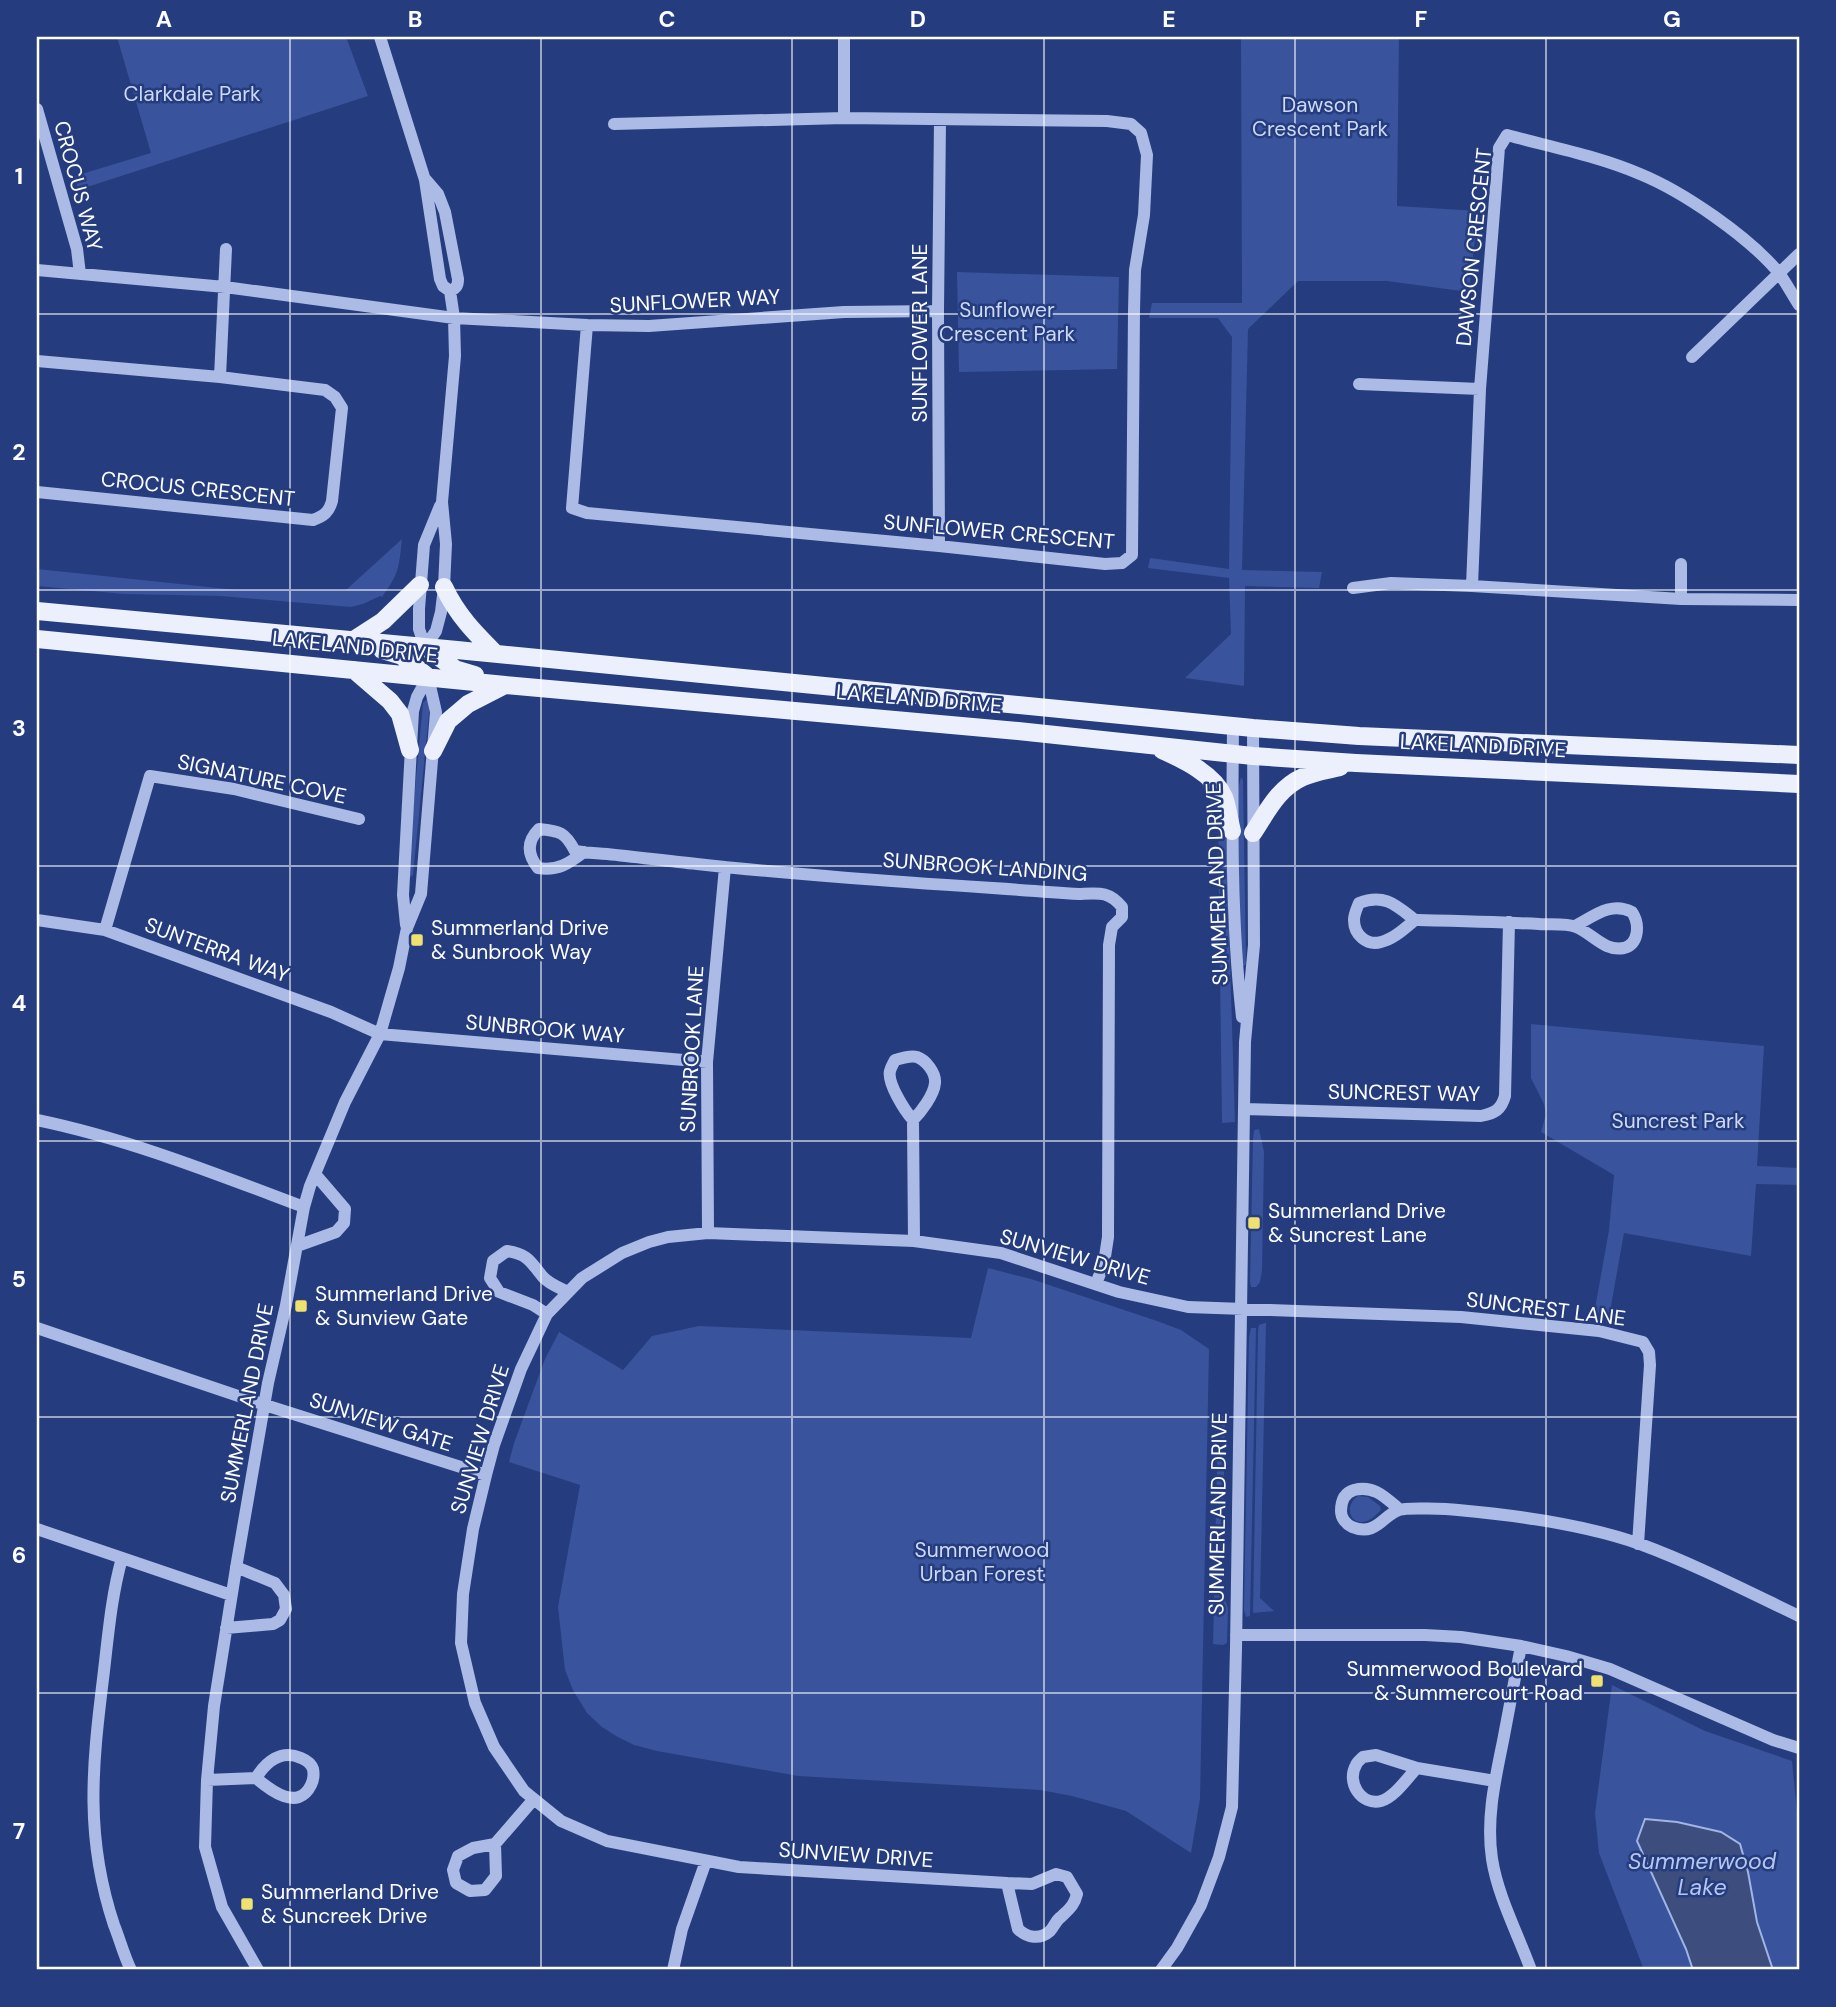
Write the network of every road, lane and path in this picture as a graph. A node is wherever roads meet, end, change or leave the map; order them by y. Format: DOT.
graph roads {
  1 [pos="380,37"];
  2 [pos="844,37"];
  3 [pos="37,109"];
  4 [pos="844,118"];
  5 [pos="940,120"];
  6 [pos="614,124"];
  7 [pos="226,250"];
  8 [pos="1799,254"];
  9 [pos="37,270"];
  10 [pos="1778,273"];
  11 [pos="79,274"];
  12 [pos="225,287"];
  13 [pos="1799,305"];
  14 [pos="938,311"];
  15 [pos="454,318"];
  16 [pos="587,325"];
  17 [pos="1692,357"];
  18 [pos="37,361"];
  19 [pos="220,377"];
  20 [pos="1359,384"];
  21 [pos="1480,390"];
  22 [pos="37,492"];
  23 [pos="442,502"];
  24 [pos="939,546"];
  25 [pos="1681,564"];
  26 [pos="420,585"];
  27 [pos="1472,586"];
  28 [pos="444,587"];
  29 [pos="1353,588"];
  30 [pos="1681,598"];
  31 [pos="1799,600"];
  32 [pos="37,611"];
  33 [pos="37,639"];
  34 [pos="352,640"];
  35 [pos="425,647"];
  36 [pos="496,654"];
  37 [pos="402,656"];
  38 [pos="455,669"];
  39 [pos="354,670"];
  40 [pos="428,677"];
  41 [pos="505,685"];
  42 [pos="1233,726"];
  43 [pos="1253,728"];
  44 [pos="1153,746"];
  45 [pos="410,750"];
  46 [pos="433,751"];
  47 [pos="1233,754"];
  48 [pos="1799,755"];
  49 [pos="1253,756"];
  50 [pos="1356,763"];
  51 [pos="1799,784"];
  52 [pos="359,819"];
  53 [pos="1232,831"];
  54 [pos="1253,833"];
  55 [pos="584,852"];
  56 [pos="725,867"];
  57 [pos="37,920"];
  58 [pos="1415,920"];
  59 [pos="1509,922"];
  60 [pos="1575,926"];
  61 [pos="407,929"];
  62 [pos="105,930"];
  63 [pos="380,1034"];
  64 [pos="1245,1042"];
  65 [pos="707,1062"];
  66 [pos="1244,1109"];
  67 [pos="37,1120"];
  68 [pos="913,1120"];
  69 [pos="315,1174"];
  70 [pos="304,1207"];
  71 [pos="708,1233"];
  72 [pos="914,1241"];
  73 [pos="297,1246"];
  74 [pos="1096,1284"];
  75 [pos="568,1292"];
  76 [pos="1240,1308"];
  77 [pos="547,1314"];
  78 [pos="37,1328"];
  79 [pos="265,1405"];
  80 [pos="486,1475"];
  81 [pos="1399,1510"];
  82 [pos="37,1530"];
  83 [pos="1638,1544"];
  84 [pos="122,1558"];
  85 [pos="236,1567"];
  86 [pos="231,1595"];
  87 [pos="1799,1616"];
  88 [pos="226,1628"];
  89 [pos="1236,1635"];
  90 [pos="1521,1646"];
  91 [pos="1799,1748"];
  92 [pos="1417,1768"];
  93 [pos="256,1778"];
  94 [pos="207,1780"];
  95 [pos="1495,1781"];
  96 [pos="534,1799"];
  97 [pos="495,1844"];
  98 [pos="706,1861"];
  99 [pos="1007,1883"];
  100 [pos="131,1970"];
  101 [pos="258,1970"];
  102 [pos="673,1970"];
  103 [pos="1161,1970"];
  104 [pos="1531,1970"];
  1 -- 15 [label="street"];
  2 -- 4 [label="street"];
  3 -- 11 [label="street, CROCUS WAY"];
  4 -- 5 [label="street, SUNFLOWER CRESCENT"];
  4 -- 6 [label="street, SUNFLOWER CRESCENT"];
  5 -- 14 [label="street, SUNFLOWER LANE"];
  5 -- 24 [label="street, SUNFLOWER CRESCENT"];
  7 -- 12 [label="street"];
  8 -- 10 [label="street"];
  9 -- 11 [label="street"];
  10 -- 13 [label="street"];
  10 -- 17 [label="street"];
  10 -- 21 [label="street, DAWSON CRESCENT"];
  11 -- 12 [label="street"];
  12 -- 15 [label="street"];
  12 -- 19 [label="street"];
  14 -- 16 [label="street, SUNFLOWER WAY"];
  14 -- 24 [label="street, SUNFLOWER LANE"];
  15 -- 16 [label="street, SUNFLOWER WAY"];
  15 -- 23 [label="street"];
  16 -- 24 [label="street, SUNFLOWER CRESCENT"];
  18 -- 19 [label="street, CROCUS CRESCENT"];
  19 -- 22 [label="street, CROCUS CRESCENT"];
  20 -- 21 [label="street"];
  21 -- 27 [label="street, DAWSON CRESCENT"];
  23 -- 26 [label="street"];
  23 -- 28 [label="street"];
  25 -- 30 [label="street"];
  26 -- 34 [label="main road"];
  26 -- 35 [label="street"];
  27 -- 29 [label="street"];
  27 -- 30 [label="street"];
  28 -- 35 [label="street"];
  28 -- 36 [label="main road"];
  30 -- 31 [label="street"];
  32 -- 34 [label="main road, LAKELAND DRIVE"];
  33 -- 39 [label="main road, LAKELAND DRIVE"];
  34 -- 35 [label="main road, LAKELAND DRIVE"];
  34 -- 37 [label="main road"];
  35 -- 36 [label="main road, LAKELAND DRIVE"];
  35 -- 37 [label="main road"];
  35 -- 38 [label="main road"];
  36 -- 38 [label="main road"];
  36 -- 42 [label="main road, LAKELAND DRIVE"];
  37 -- 39 [label="main road"];
  37 -- 40 [label="main road"];
  38 -- 40 [label="main road"];
  38 -- 41 [label="main road"];
  39 -- 40 [label="main road, LAKELAND DRIVE"];
  39 -- 45 [label="main road"];
  40 -- 41 [label="main road, LAKELAND DRIVE"];
  40 -- 45 [label="street, SUMMERLAND DRIVE"];
  40 -- 46 [label="street, SUMMERLAND DRIVE"];
  41 -- 44 [label="main road, LAKELAND DRIVE"];
  41 -- 46 [label="main road"];
  42 -- 43 [label="main road, LAKELAND DRIVE"];
  42 -- 47 [label="street, SUMMERLAND DRIVE"];
  43 -- 48 [label="main road, LAKELAND DRIVE"];
  43 -- 49 [label="street, SUMMERLAND DRIVE"];
  44 -- 47 [label="main road, LAKELAND DRIVE"];
  44 -- 53 [label="main road"];
  45 -- 61 [label="street, SUMMERLAND DRIVE"];
  46 -- 61 [label="street, SUMMERLAND DRIVE"];
  47 -- 49 [label="main road, LAKELAND DRIVE"];
  47 -- 53 [label="street, SUMMERLAND DRIVE"];
  49 -- 50 [label="main road, LAKELAND DRIVE"];
  49 -- 54 [label="street, SUMMERLAND DRIVE"];
  50 -- 51 [label="main road, LAKELAND DRIVE"];
  50 -- 54 [label="main road"];
  52 -- 62 [label="street, SIGNATURE COVE"];
  53 -- 64 [label="street, SUMMERLAND DRIVE"];
  54 -- 64 [label="street, SUMMERLAND DRIVE"];
  55 -- 56 [label="street, SUNBROOK LANDING"];
  56 -- 65 [label="street, SUNBROOK LANE"];
  56 -- 74 [label="street, SUNBROOK LANDING"];
  57 -- 62 [label="street, SUNTERRA WAY"];
  58 -- 58 [label="street"];
  58 -- 59 [label="street"];
  59 -- 60 [label="street"];
  59 -- 66 [label="street, SUNCREST WAY"];
  60 -- 60 [label="street"];
  61 -- 63 [label="street, SUMMERLAND DRIVE"];
  62 -- 63 [label="street, SUNTERRA WAY"];
  63 -- 65 [label="street, SUNBROOK WAY"];
  63 -- 69 [label="street, SUMMERLAND DRIVE"];
  64 -- 66 [label="street, SUMMERLAND DRIVE"];
  65 -- 71 [label="street, SUNBROOK LANE"];
  66 -- 76 [label="street, SUMMERLAND DRIVE"];
  67 -- 70 [label="street"];
  68 -- 68 [label="street"];
  68 -- 72 [label="street"];
  69 -- 70 [label="street, SUMMERLAND DRIVE"];
  69 -- 73 [label="street"];
  70 -- 73 [label="street, SUMMERLAND DRIVE"];
  71 -- 72 [label="street, SUNVIEW DRIVE"];
  71 -- 75 [label="street, SUNVIEW DRIVE"];
  72 -- 74 [label="street, SUNVIEW DRIVE"];
  73 -- 79 [label="street, SUMMERLAND DRIVE"];
  74 -- 76 [label="street, SUNVIEW DRIVE"];
  75 -- 77 [label="street, SUNVIEW DRIVE"];
  75 -- 77 [label="street"];
  76 -- 83 [label="street, SUNCREST LANE"];
  76 -- 89 [label="street, SUMMERLAND DRIVE"];
  77 -- 80 [label="street, SUNVIEW DRIVE"];
  78 -- 79 [label="street, SUNVIEW GATE"];
  79 -- 80 [label="street, SUNVIEW GATE"];
  79 -- 85 [label="street, SUMMERLAND DRIVE"];
  80 -- 96 [label="street, SUNVIEW DRIVE"];
  81 -- 81 [label="street"];
  81 -- 83 [label="street"];
  82 -- 84 [label="street"];
  83 -- 87 [label="street"];
  84 -- 86 [label="street"];
  84 -- 100 [label="street"];
  85 -- 86 [label="street, SUMMERLAND DRIVE"];
  85 -- 88 [label="street"];
  86 -- 88 [label="street, SUMMERLAND DRIVE"];
  88 -- 94 [label="street, SUMMERLAND DRIVE"];
  89 -- 90 [label="street"];
  89 -- 103 [label="street, SUMMERLAND DRIVE"];
  90 -- 91 [label="street"];
  90 -- 95 [label="street"];
  92 -- 92 [label="street"];
  92 -- 95 [label="street"];
  93 -- 93 [label="street"];
  93 -- 94 [label="street"];
  94 -- 101 [label="street, SUMMERLAND DRIVE"];
  95 -- 104 [label="street"];
  96 -- 97 [label="street"];
  96 -- 98 [label="street, SUNVIEW DRIVE"];
  98 -- 99 [label="street, SUNVIEW DRIVE"];
  98 -- 102 [label="street"];
  99 -- 99 [label="street, SUNVIEW DRIVE"];
}
